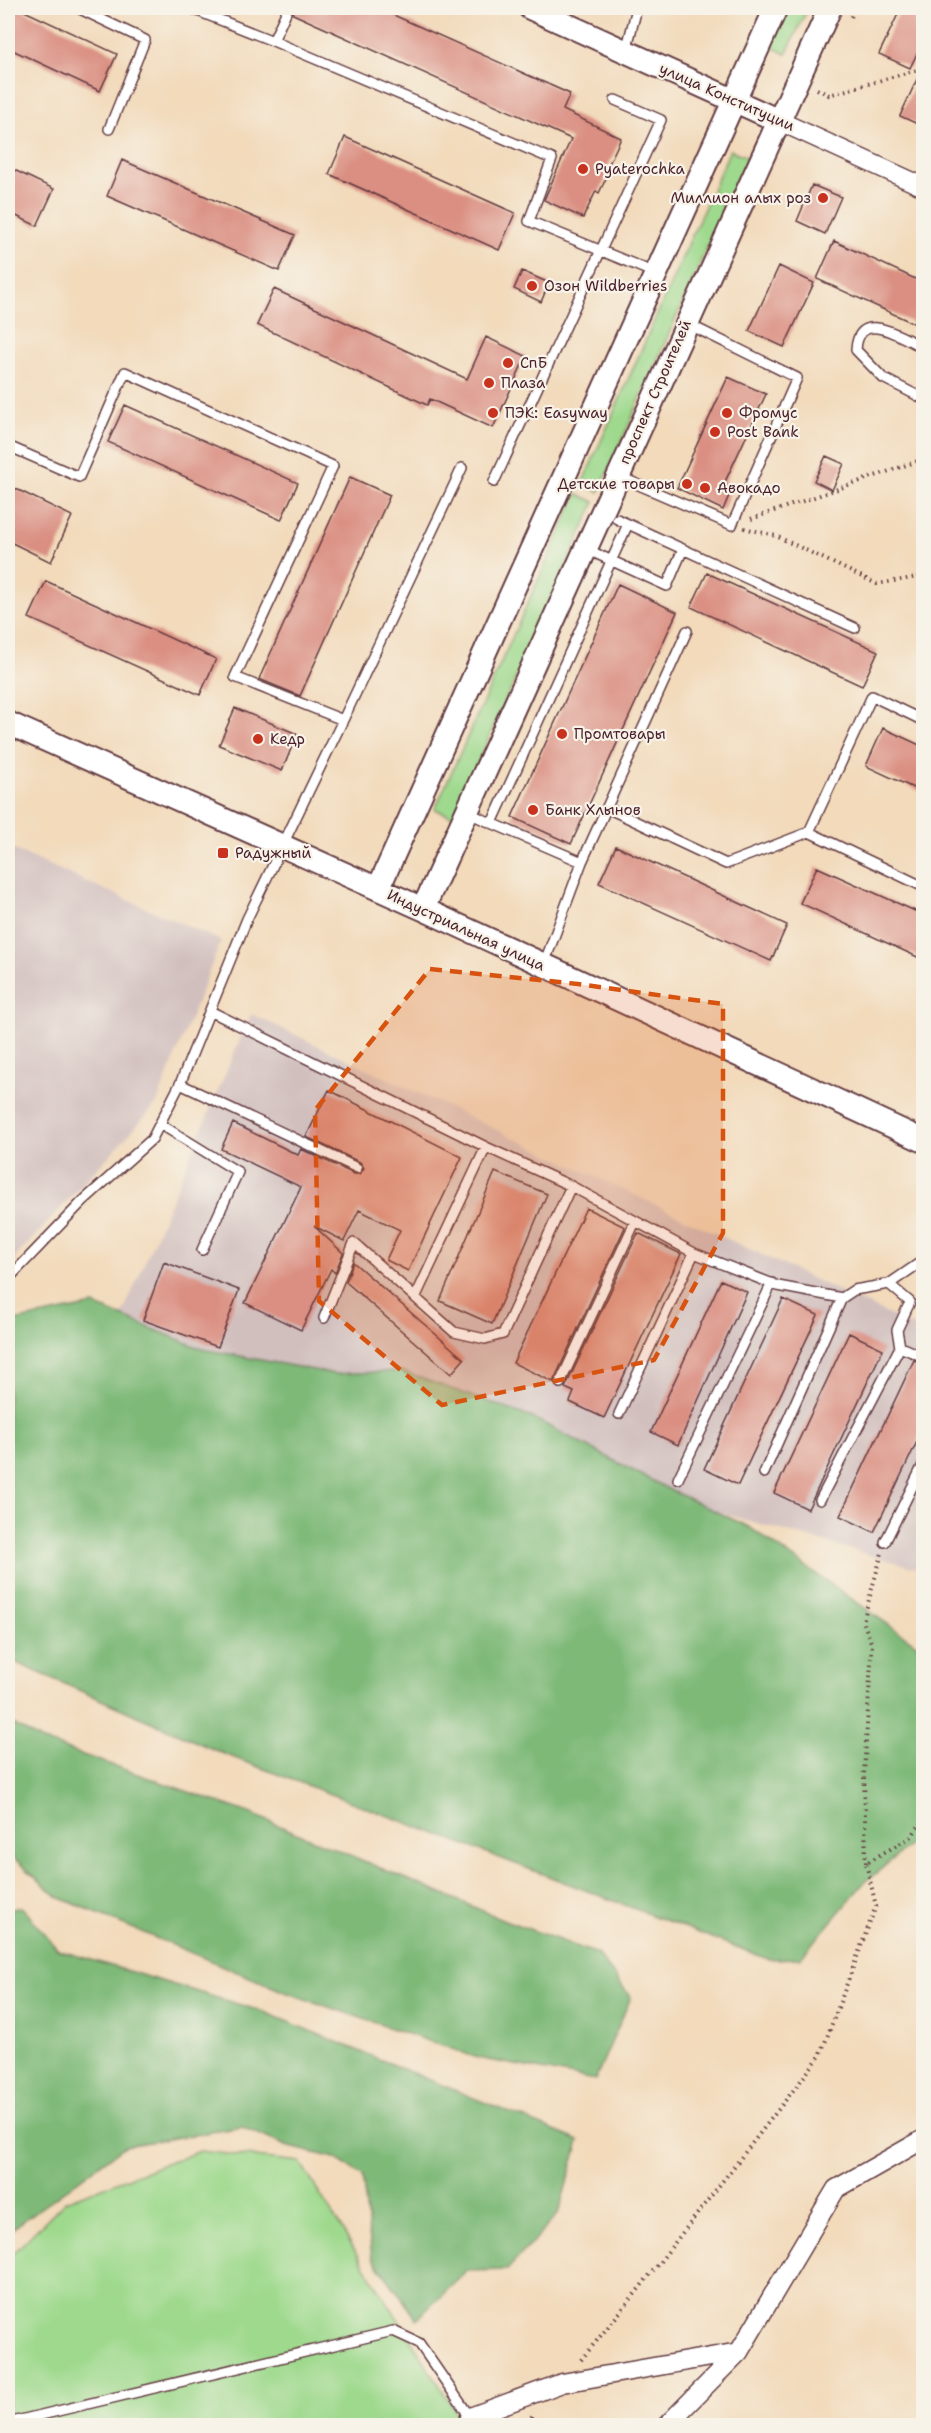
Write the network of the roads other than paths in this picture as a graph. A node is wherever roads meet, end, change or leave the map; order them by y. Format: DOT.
graph roads {
  1 [pos="78,8"];
  2 [pos="190,8"];
  3 [pos="288,8"];
  4 [pos="530,8"];
  5 [pos="637,8"];
  6 [pos="776,8"];
  7 [pos="830,8"];
  8 [pos="273,41"];
  9 [pos="626,51"];
  10 [pos="615,100"];
  11 [pos="733,100"];
  12 [pos="777,120"];
  13 [pos="109,129"];
  14 [pos="924,187"];
  15 [pos="603,251"];
  16 [pos="655,273"];
  17 [pos="686,323"];
  18 [pos="924,348"];
  19 [pos="924,399"];
  20 [pos="8,446"];
  21 [pos="462,468"];
  22 [pos="617,476"];
  23 [pos="494,482"];
  24 [pos="617,519"];
  25 [pos="628,524"];
  26 [pos="585,548"];
  27 [pos="683,549"];
  28 [pos="612,561"];
  29 [pos="855,628"];
  30 [pos="687,631"];
  31 [pos="343,720"];
  32 [pos="924,721"];
  33 [pos="8,723"];
  34 [pos="607,808"];
  35 [pos="466,812"];
  36 [pos="492,823"];
  37 [pos="809,832"];
  38 [pos="282,846"];
  39 [pos="582,862"];
  40 [pos="924,887"];
  41 [pos="378,889"];
  42 [pos="423,909"];
  43 [pos="543,966"];
  44 [pos="210,1011"];
  45 [pos="180,1084"];
  46 [pos="160,1124"];
  47 [pos="924,1141"];
  48 [pos="486,1147"];
  49 [pos="357,1168"];
  50 [pos="571,1186"];
  51 [pos="634,1222"];
  52 [pos="202,1250"];
  53 [pos="694,1253"];
  54 [pos="924,1257"];
  55 [pos="8,1279"];
  56 [pos="772,1283"];
  57 [pos="889,1284"];
  58 [pos="416,1296"];
  59 [pos="842,1298"];
  60 [pos="324,1318"];
  61 [pos="900,1347"];
  62 [pos="924,1357"];
  63 [pos="561,1383"];
  64 [pos="619,1414"];
  65 [pos="924,1463"];
  66 [pos="764,1473"];
  67 [pos="678,1479"];
  68 [pos="820,1500"];
  69 [pos="885,1542"];
  70 [pos="924,2139"];
  71 [pos="739,2352"];
  72 [pos="16,2421"];
  73 [pos="463,2421"];
  74 [pos="666,2426"];
  1 -- 13 [label="lane"];
  2 -- 8 [label="lane"];
  3 -- 8 [label="lane"];
  4 -- 9 [label="street, улица Конституции"];
  5 -- 9 [label="lane"];
  6 -- 11 [label="street"];
  7 -- 12 [label="street, проспект Строителей"];
  8 -- 15 [label="lane"];
  9 -- 11 [label="street, улица Конституции"];
  10 -- 15 [label="lane"];
  11 -- 12 [label="street, улица Конституции"];
  11 -- 16 [label="street"];
  12 -- 14 [label="street, улица Конституции"];
  12 -- 17 [label="street, проспект Строителей"];
  15 -- 16 [label="lane"];
  15 -- 23 [label="lane"];
  16 -- 41 [label="street"];
  17 -- 22 [label="street, проспект Строителей"];
  17 -- 22 [label="lane"];
  18 -- 19 [label="lane"];
  20 -- 31 [label="lane"];
  21 -- 31 [label="lane"];
  22 -- 26 [label="street, проспект Строителей"];
  24 -- 25 [label="lane"];
  25 -- 27 [label="lane"];
  25 -- 28 [label="lane"];
  26 -- 28 [label="lane"];
  26 -- 35 [label="street, проспект Строителей"];
  27 -- 28 [label="lane"];
  27 -- 29 [label="lane"];
  28 -- 36 [label="lane"];
  30 -- 34 [label="lane"];
  31 -- 38 [label="lane"];
  32 -- 37 [label="lane"];
  33 -- 38 [label="street, Индустриальная улица"];
  34 -- 37 [label="lane"];
  34 -- 39 [label="lane"];
  35 -- 36 [label="lane"];
  35 -- 42 [label="street, проспект Строителей"];
  36 -- 39 [label="lane"];
  37 -- 40 [label="lane"];
  38 -- 41 [label="street, Индустриальная улица"];
  38 -- 44 [label="lane"];
  39 -- 43 [label="lane"];
  41 -- 42 [label="street, Индустриальная улица"];
  42 -- 43 [label="street, Индустриальная улица"];
  43 -- 47 [label="street, Индустриальная улица"];
  44 -- 45 [label="lane"];
  44 -- 48 [label="lane"];
  45 -- 46 [label="lane"];
  45 -- 49 [label="lane"];
  46 -- 52 [label="lane"];
  46 -- 55 [label="lane"];
  48 -- 50 [label="lane"];
  48 -- 58 [label="lane"];
  50 -- 51 [label="lane"];
  50 -- 58 [label="lane"];
  51 -- 53 [label="lane"];
  51 -- 63 [label="lane"];
  53 -- 56 [label="lane"];
  53 -- 64 [label="lane"];
  54 -- 57 [label="lane"];
  56 -- 59 [label="lane"];
  56 -- 67 [label="lane"];
  57 -- 59 [label="lane"];
  57 -- 61 [label="lane"];
  58 -- 60 [label="lane"];
  59 -- 66 [label="lane"];
  61 -- 62 [label="lane"];
  61 -- 68 [label="lane"];
  65 -- 69 [label="lane"];
  70 -- 71 [label="street"];
  71 -- 73 [label="street"];
  71 -- 74 [label="street"];
  72 -- 73 [label="lane"];
}
